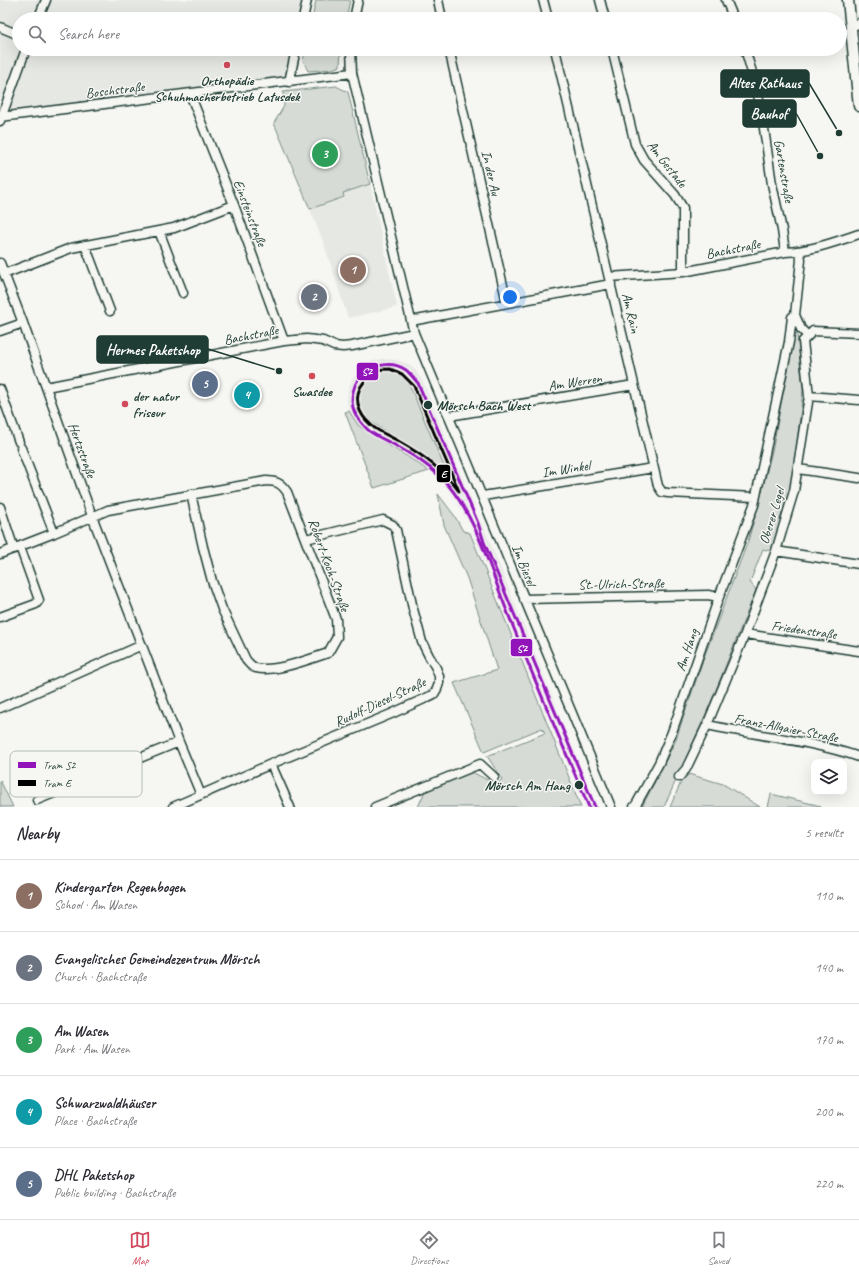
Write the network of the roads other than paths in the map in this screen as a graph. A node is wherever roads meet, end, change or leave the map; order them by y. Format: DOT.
graph roads {
  1 [pos="46,0"];
  2 [pos="307,0"];
  3 [pos="358,0"];
  4 [pos="438,0"];
  5 [pos="543,0"];
  6 [pos="600,0"];
  7 [pos="726,0"];
  8 [pos="848,0"];
  9 [pos="41,12"];
  10 [pos="304,12"];
  11 [pos="355,12"];
  12 [pos="441,12"];
  13 [pos="546,12"];
  14 [pos="603,12"];
  15 [pos="731,12"];
  16 [pos="855,24"];
  17 [pos="0,28"];
  18 [pos="12,32"];
  19 [pos="23,56"];
  20 [pos="295,56"];
  21 [pos="351,56"];
  22 [pos="451,56"];
  23 [pos="557,56"];
  24 [pos="614,56"];
  25 [pos="746,56"];
  26 [pos="352,73"];
  27 [pos="289,82"];
  28 [pos="858,90"];
  29 [pos="190,94"];
  30 [pos="859,106"];
  31 [pos="0,119"];
  32 [pos="234,205"];
  33 [pos="159,231"];
  34 [pos="859,234"];
  35 [pos="85,245"];
  36 [pos="800,251"];
  37 [pos="785,252"];
  38 [pos="0,263"];
  39 [pos="683,272"];
  40 [pos="4,274"];
  41 [pos="610,280"];
  42 [pos="184,293"];
  43 [pos="508,302"];
  44 [pos="110,311"];
  45 [pos="795,315"];
  46 [pos="411,321"];
  47 [pos="23,323"];
  48 [pos="0,331"];
  49 [pos="414,332"];
  50 [pos="859,333"];
  51 [pos="808,336"];
  52 [pos="284,342"];
  53 [pos="634,385"];
  54 [pos="46,387"];
  55 [pos="0,389"];
  56 [pos="809,396"];
  57 [pos="859,400"];
  58 [pos="449,416"];
  59 [pos="653,468"];
  60 [pos="798,469"];
  61 [pos="859,478"];
  62 [pos="191,494"];
  63 [pos="483,496"];
  64 [pos="756,497"];
  65 [pos="0,507"];
  66 [pos="92,516"];
  67 [pos="54,533"];
  68 [pos="306,539"];
  69 [pos="17,548"];
  70 [pos="776,551"];
  71 [pos="0,554"];
  72 [pos="859,564"];
  73 [pos="719,597"];
  74 [pos="524,599"];
  75 [pos="0,617"];
  76 [pos="745,634"];
  77 [pos="142,645"];
  78 [pos="859,651"];
  79 [pos="0,708"];
  80 [pos="707,726"];
  81 [pos="179,742"];
  82 [pos="142,757"];
  83 [pos="859,757"];
  84 [pos="271,764"];
  85 [pos="494,777"];
  86 [pos="679,777"];
  87 [pos="201,794"];
  88 [pos="44,797"];
  89 [pos="37,800"];
  90 [pos="173,807"];
  91 [pos="290,807"];
  92 [pos="375,807"];
  93 [pos="611,807"];
  94 [pos="634,807"];
  1 -- 9 [label="street"];
  2 -- 10 [label="street"];
  3 -- 11 [label="street"];
  4 -- 12 [label="street"];
  5 -- 13 [label="street"];
  6 -- 14 [label="street"];
  7 -- 15 [label="street"];
  8 -- 16 [label="street"];
  16 -- 28 [label="street"];
  17 -- 18 [label="street"];
  19 -- 31 [label="street"];
  20 -- 27 [label="street"];
  21 -- 26 [label="street, Im Biesel"];
  22 -- 43 [label="street, In der Au"];
  23 -- 41 [label="street, Am Rain"];
  24 -- 39 [label="street, Am Gestade"];
  25 -- 37 [label="street, Gartenstraße"];
  26 -- 27 [label="street, Boschstraße"];
  26 -- 46 [label="street, Im Biesel"];
  27 -- 29 [label="street, Boschstraße"];
  28 -- 30 [label="street"];
  29 -- 31 [label="street, Boschstraße"];
  29 -- 32 [label="street, Einsteinstraße"];
  32 -- 33 [label="street"];
  32 -- 52 [label="street, Einsteinstraße"];
  33 -- 35 [label="street"];
  33 -- 42 [label="street"];
  34 -- 36 [label="street, Bachstraße"];
  35 -- 40 [label="street"];
  35 -- 44 [label="street"];
  36 -- 37 [label="street, Bachstraße"];
  36 -- 45 [label="street"];
  37 -- 39 [label="street, Bachstraße"];
  38 -- 40 [label="street, Hertzstraße"];
  39 -- 41 [label="street, Bachstraße"];
  40 -- 47 [label="street, Hertzstraße"];
  41 -- 43 [label="street, Bachstraße"];
  41 -- 53 [label="street, Am Rain"];
  43 -- 46 [label="street, Bachstraße"];
  45 -- 51 [label="street"];
  45 -- 64 [label="street"];
  46 -- 49 [label="street, Im Biesel"];
  47 -- 48 [label="street"];
  47 -- 54 [label="street, Hertzstraße"];
  49 -- 52 [label="street, Bachstraße"];
  49 -- 58 [label="street, Im Biesel"];
  50 -- 51 [label="street"];
  51 -- 56 [label="street, Oberer Legel"];
  52 -- 54 [label="street, Bachstraße"];
  53 -- 58 [label="street, Am Werren"];
  53 -- 59 [label="street, Am Rain"];
  54 -- 66 [label="street, Hertzstraße"];
  55 -- 67 [label="street"];
  56 -- 57 [label="street"];
  56 -- 60 [label="street, Oberer Legel"];
  58 -- 63 [label="street, Im Biesel"];
  59 -- 63 [label="street, Im Winkel"];
  59 -- 64 [label="street, Am Rain"];
  60 -- 61 [label="street"];
  60 -- 70 [label="street, Oberer Legel"];
  62 -- 66 [label="street, Robert-Koch-Straße"];
  62 -- 68 [label="street, Robert-Koch-Straße"];
  62 -- 68 [label="street, Robert-Koch-Straße"];
  63 -- 74 [label="street, Im Biesel"];
  64 -- 73 [label="street, Am Hang"];
  65 -- 69 [label="street"];
  66 -- 67 [label="street, Robert-Koch-Straße"];
  66 -- 77 [label="street, Hertzstraße"];
  67 -- 69 [label="street, Robert-Koch-Straße"];
  68 -- 84 [label="street, Rudolf-Diesel-Straße"];
  69 -- 71 [label="street, Robert-Koch-Straße"];
  69 -- 75 [label="street"];
  70 -- 72 [label="street"];
  70 -- 76 [label="street, Oberer Legel"];
  73 -- 74 [label="street, St.-Ulrich-Straße"];
  73 -- 94 [label="street, Am Hang"];
  74 -- 93 [label="street, Im Biesel"];
  76 -- 78 [label="street, Friedenstraße"];
  76 -- 80 [label="street, Oberer Legel"];
  77 -- 79 [label="street"];
  77 -- 81 [label="street, Hertzstraße"];
  80 -- 83 [label="street, Franz-Allgaier-Straße"];
  80 -- 86 [label="street, Oberer Legel"];
  81 -- 82 [label="street"];
  81 -- 87 [label="street, Hertzstraße"];
  84 -- 87 [label="street, Rudolf-Diesel-Straße"];
  84 -- 91 [label="street"];
  85 -- 92 [label="street"];
  87 -- 90 [label="street"];
  88 -- 89 [label="street"];
}
